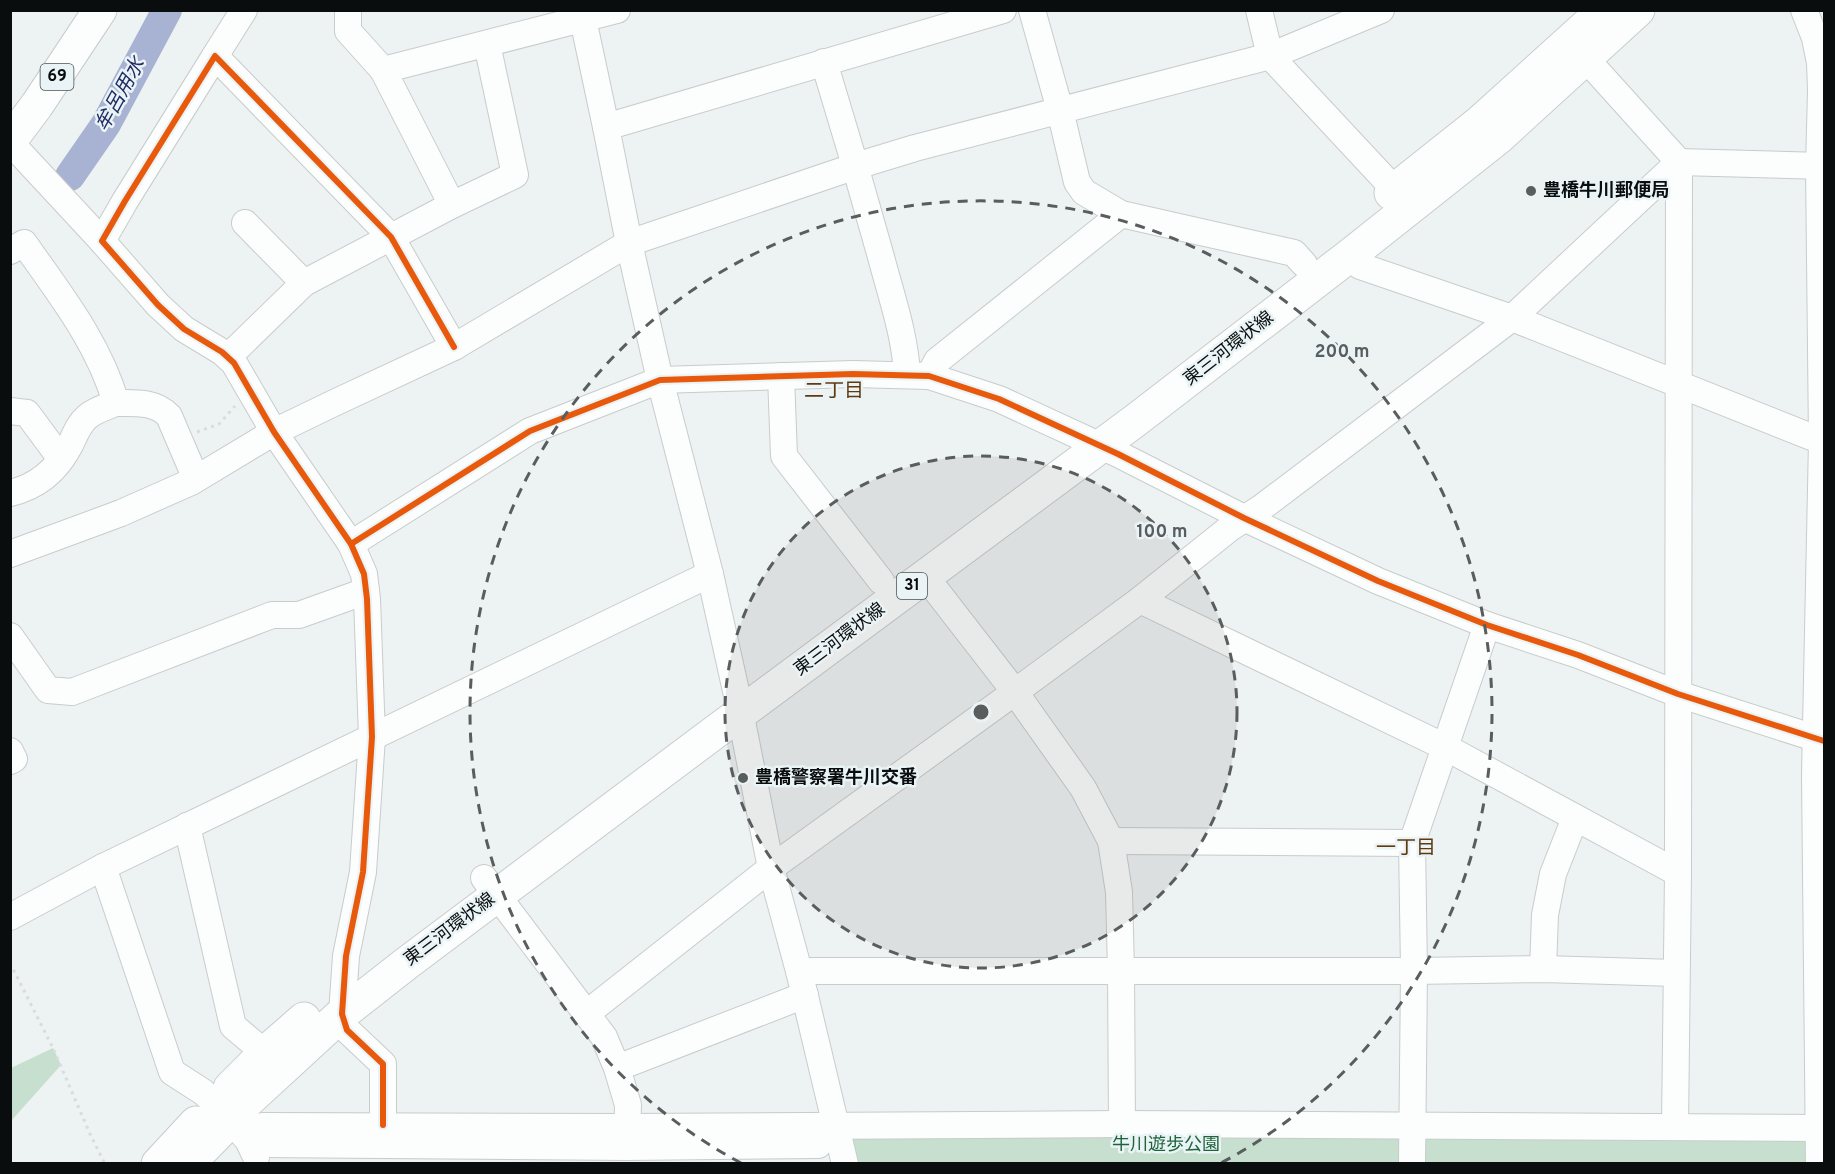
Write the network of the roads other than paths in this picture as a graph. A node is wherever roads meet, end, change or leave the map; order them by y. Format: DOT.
graph roads {
  1 [pos="100,10"];
  2 [pos="244,10"];
  3 [pos="327,10"];
  4 [pos="617,10"];
  5 [pos="1003,10"];
  6 [pos="1032,10"];
  7 [pos="1259,10"];
  8 [pos="1381,10"];
  9 [pos="1604,10"];
  10 [pos="1638,10"];
  11 [pos="1804,10"];
  12 [pos="582,15"];
  13 [pos="937,20"];
  14 [pos="348,21"];
  15 [pos="1820,34"];
  16 [pos="488,44"];
  17 [pos="215,56"];
  18 [pos="1270,56"];
  19 [pos="1586,59"];
  20 [pos="824,62"];
  21 [pos="383,70"];
  22 [pos="1060,110"];
  23 [pos="606,127"];
  24 [pos="10,141"];
  25 [pos="1679,162"];
  26 [pos="856,166"];
  27 [pos="1822,166"];
  28 [pos="1395,190"];
  29 [pos="452,205"];
  30 [pos="1121,214"];
  31 [pos="244,223"];
  32 [pos="391,237"];
  33 [pos="102,242"];
  34 [pos="629,243"];
  35 [pos="10,251"];
  36 [pos="1349,256"];
  37 [pos="1304,264"];
  38 [pos="304,284"];
  39 [pos="1512,318"];
  40 [pos="454,347"];
  41 [pos="228,357"];
  42 [pos="918,375"];
  43 [pos="781,376"];
  44 [pos="660,380"];
  45 [pos="1680,384"];
  46 [pos="116,403"];
  47 [pos="10,411"];
  48 [pos="274,432"];
  49 [pos="1090,441"];
  50 [pos="1823,442"];
  51 [pos="61,459"];
  52 [pos="196,479"];
  53 [pos="10,493"];
  54 [pos="1244,518"];
  55 [pos="351,544"];
  56 [pos="10,554"];
  57 [pos="710,574"];
  58 [pos="926,576"];
  59 [pos="881,581"];
  60 [pos="366,591"];
  61 [pos="1140,600"];
  62 [pos="1487,625"];
  63 [pos="10,636"];
  64 [pos="1015,692"];
  65 [pos="1678,694"];
  66 [pos="739,702"];
  67 [pos="372,737"];
  68 [pos="1820,740"];
  69 [pos="1445,747"];
  70 [pos="10,751"];
  71 [pos="10,761"];
  72 [pos="1575,818"];
  73 [pos="187,826"];
  74 [pos="1111,841"];
  75 [pos="1412,843"];
  76 [pos="103,867"];
  77 [pos="771,868"];
  78 [pos="1678,873"];
  79 [pos="490,886"];
  80 [pos="10,917"];
  81 [pos="1543,969"];
  82 [pos="1121,970"];
  83 [pos="1414,971"];
  84 [pos="1676,974"];
  85 [pos="802,983"];
  86 [pos="344,998"];
  87 [pos="586,1014"];
  88 [pos="265,1053"];
  89 [pos="617,1068"];
  90 [pos="1122,1124"];
  91 [pos="382,1125"];
  92 [pos="837,1126"];
  93 [pos="1412,1126"];
  94 [pos="1675,1126"];
  95 [pos="1821,1128"];
  96 [pos="246,1132"];
  97 [pos="627,1146"];
  98 [pos="158,1164"];
  99 [pos="188,1164"];
  100 [pos="845,1164"];
  101 [pos="1412,1164"];
  102 [pos="1819,1164"];
  1 -- 24 [label="main road, 69"];
  2 -- 17 [label="street"];
  3 -- 14 [label="street"];
  4 -- 12 [label="street"];
  5 -- 13 [label="street"];
  6 -- 22 [label="street"];
  7 -- 18 [label="street"];
  8 -- 18 [label="street"];
  9 -- 28 [label="main road, 東三河環状線 / 31"];
  10 -- 19 [label="main road, 東三河環状線 / 31"];
  11 -- 15 [label="street"];
  12 -- 16 [label="street"];
  12 -- 23 [label="street"];
  13 -- 20 [label="street"];
  14 -- 21 [label="street"];
  15 -- 27 [label="street"];
  16 -- 21 [label="street"];
  16 -- 29 [label="street"];
  17 -- 32 [label="street"];
  17 -- 33 [label="street"];
  18 -- 22 [label="street"];
  18 -- 28 [label="street"];
  19 -- 25 [label="street"];
  19 -- 36 [label="main road, 東三河環状線 / 31"];
  20 -- 23 [label="street"];
  20 -- 26 [label="street"];
  21 -- 29 [label="street"];
  22 -- 26 [label="street"];
  22 -- 30 [label="street"];
  23 -- 34 [label="street"];
  24 -- 33 [label="street"];
  25 -- 27 [label="street"];
  25 -- 39 [label="street"];
  25 -- 45 [label="street"];
  26 -- 34 [label="street"];
  26 -- 42 [label="street"];
  27 -- 50 [label="street"];
  28 -- 37 [label="main road, 東三河環状線 / 31"];
  29 -- 32 [label="street"];
  30 -- 37 [label="street"];
  30 -- 42 [label="street"];
  31 -- 38 [label="street"];
  32 -- 38 [label="street"];
  32 -- 40 [label="street"];
  33 -- 41 [label="street"];
  34 -- 40 [label="street"];
  34 -- 44 [label="street"];
  35 -- 46 [label="street"];
  36 -- 39 [label="street"];
  36 -- 49 [label="main road, 東三河環状線 / 31"];
  37 -- 49 [label="main road, 東三河環状線 / 31"];
  38 -- 41 [label="street"];
  39 -- 45 [label="street"];
  39 -- 54 [label="street"];
  40 -- 48 [label="street"];
  41 -- 48 [label="street"];
  42 -- 43 [label="street"];
  42 -- 49 [label="street"];
  43 -- 44 [label="street"];
  43 -- 59 [label="street"];
  44 -- 55 [label="street"];
  44 -- 57 [label="street"];
  45 -- 50 [label="street"];
  45 -- 65 [label="street"];
  46 -- 51 [label="street"];
  46 -- 52 [label="street"];
  47 -- 51 [label="street"];
  48 -- 52 [label="street"];
  48 -- 55 [label="street"];
  49 -- 54 [label="street"];
  49 -- 58 [label="main road, 東三河環状線 / 31"];
  49 -- 59 [label="main road, 東三河環状線 / 31"];
  50 -- 68 [label="street"];
  51 -- 53 [label="street"];
  52 -- 56 [label="street"];
  54 -- 61 [label="street"];
  54 -- 62 [label="street"];
  55 -- 60 [label="street"];
  57 -- 66 [label="street"];
  57 -- 67 [label="street"];
  58 -- 64 [label="street"];
  58 -- 66 [label="main road, 東三河環状線 / 31"];
  59 -- 66 [label="main road, 東三河環状線 / 31"];
  60 -- 63 [label="street"];
  60 -- 67 [label="street"];
  61 -- 64 [label="street"];
  61 -- 69 [label="street"];
  62 -- 65 [label="street"];
  62 -- 69 [label="street"];
  64 -- 74 [label="street"];
  64 -- 77 [label="street"];
  65 -- 68 [label="street"];
  65 -- 78 [label="street"];
  66 -- 77 [label="street"];
  66 -- 79 [label="main road, 東三河環状線 / 31"];
  67 -- 73 [label="street"];
  67 -- 86 [label="street"];
  68 -- 95 [label="street"];
  69 -- 72 [label="street"];
  69 -- 75 [label="street"];
  70 -- 71 [label="street"];
  72 -- 78 [label="street"];
  72 -- 81 [label="street"];
  73 -- 76 [label="street"];
  73 -- 88 [label="street"];
  74 -- 75 [label="street"];
  74 -- 82 [label="street"];
  75 -- 83 [label="street"];
  76 -- 80 [label="street"];
  76 -- 96 [label="street"];
  77 -- 85 [label="street"];
  77 -- 87 [label="street"];
  78 -- 84 [label="street"];
  79 -- 86 [label="main road, 東三河環状線 / 31"];
  79 -- 87 [label="street"];
  81 -- 83 [label="street"];
  81 -- 84 [label="street"];
  82 -- 83 [label="street"];
  82 -- 85 [label="street"];
  82 -- 90 [label="street"];
  83 -- 93 [label="street"];
  84 -- 94 [label="street"];
  85 -- 89 [label="street"];
  85 -- 92 [label="street"];
  86 -- 88 [label="main road, 東三河環状線 / 31"];
  86 -- 91 [label="street"];
  86 -- 96 [label="main road, 東三河環状線 / 31"];
  87 -- 89 [label="street"];
  88 -- 96 [label="main road, 東三河環状線 / 31"];
  89 -- 97 [label="street"];
  90 -- 92 [label="street"];
  90 -- 93 [label="street"];
  91 -- 96 [label="street"];
  91 -- 97 [label="street"];
  92 -- 97 [label="street"];
  92 -- 100 [label="street"];
  93 -- 94 [label="street"];
  93 -- 101 [label="street"];
  94 -- 95 [label="street"];
  95 -- 102 [label="street"];
  96 -- 97 [label="street"];
  96 -- 98 [label="main road, 東三河環状線 / 31"];
  96 -- 99 [label="main road, 東三河環状線 / 31"];
}
